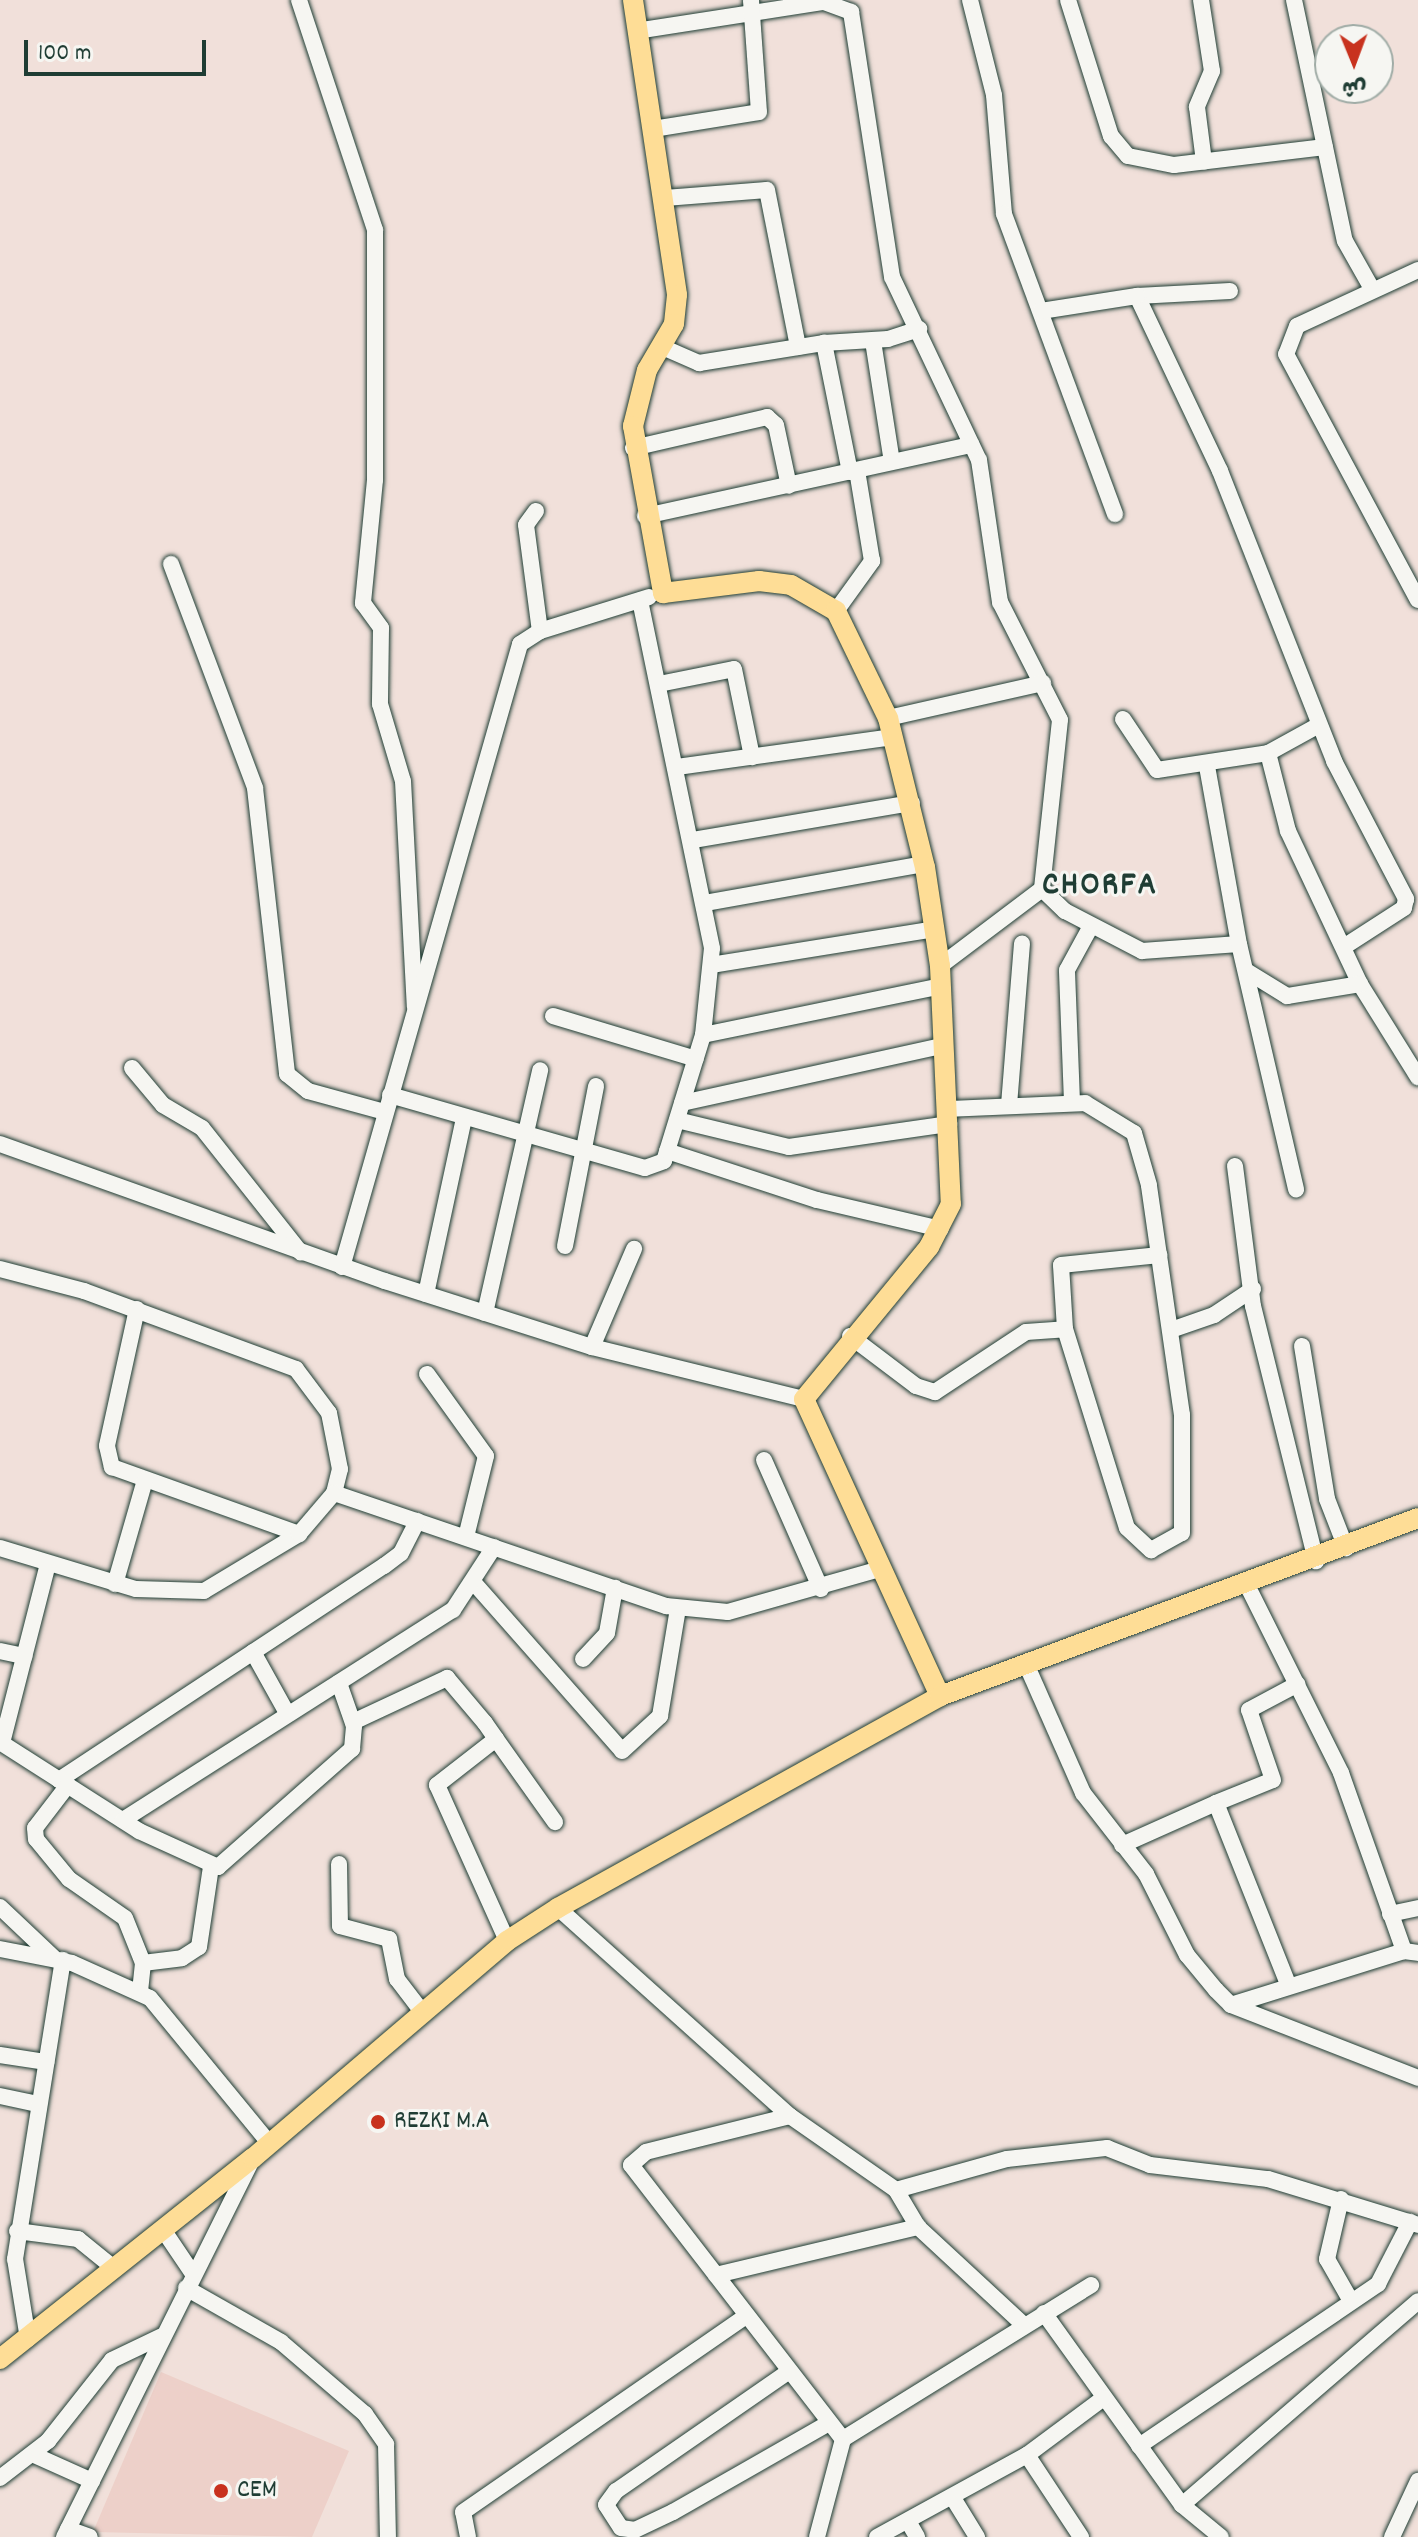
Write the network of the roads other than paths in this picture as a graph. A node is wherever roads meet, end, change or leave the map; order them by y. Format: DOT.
graph roads {
  1 [pos="299,0"];
  2 [pos="633,0"];
  3 [pos="970,0"];
  4 [pos="1068,0"];
  5 [pos="1201,0"];
  6 [pos="1294,0"];
  7 [pos="752,7"];
  8 [pos="636,31"];
  9 [pos="653,129"];
  10 [pos="1325,147"];
  11 [pos="1204,162"];
  12 [pos="665,198"];
  13 [pos="1416,275"];
  14 [pos="1372,289"];
  15 [pos="1230,291"];
  16 [pos="1137,296"];
  17 [pos="1041,311"];
  18 [pos="919,329"];
  19 [pos="873,341"];
  20 [pos="824,343"];
  21 [pos="660,346"];
  22 [pos="798,347"];
  23 [pos="971,445"];
  24 [pos="633,448"];
  25 [pos="892,462"];
  26 [pos="853,471"];
  27 [pos="789,486"];
  28 [pos="536,511"];
  29 [pos="1115,514"];
  30 [pos="645,516"];
  31 [pos="171,564"];
  32 [pos="1413,582"];
  33 [pos="663,593"];
  34 [pos="640,600"];
  35 [pos="1418,600"];
  36 [pos="836,611"];
  37 [pos="540,631"];
  38 [pos="1043,683"];
  39 [pos="659,684"];
  40 [pos="1123,719"];
  41 [pos="1319,725"];
  42 [pos="891,727"];
  43 [pos="1268,753"];
  44 [pos="752,757"];
  45 [pos="677,767"];
  46 [pos="1207,767"];
  47 [pos="912,803"];
  48 [pos="693,840"];
  49 [pos="925,864"];
  50 [pos="1042,889"];
  51 [pos="705,903"];
  52 [pos="1091,926"];
  53 [pos="936,929"];
  54 [pos="1022,944"];
  55 [pos="1239,944"];
  56 [pos="1345,946"];
  57 [pos="711,965"];
  58 [pos="1248,972"];
  59 [pos="940,976"];
  60 [pos="1360,984"];
  61 [pos="415,1007"];
  62 [pos="553,1016"];
  63 [pos="703,1035"];
  64 [pos="945,1045"];
  65 [pos="696,1059"];
  66 [pos="132,1068"];
  67 [pos="540,1070"];
  68 [pos="1418,1077"];
  69 [pos="596,1086"];
  70 [pos="390,1095"];
  71 [pos="1072,1102"];
  72 [pos="682,1103"];
  73 [pos="1009,1105"];
  74 [pos="385,1112"];
  75 [pos="948,1116"];
  76 [pos="464,1118"];
  77 [pos="677,1120"];
  78 [pos="528,1135"];
  79 [pos="0,1144"];
  80 [pos="588,1151"];
  81 [pos="667,1151"];
  82 [pos="1235,1166"];
  83 [pos="1296,1189"];
  84 [pos="941,1229"];
  85 [pos="565,1246"];
  86 [pos="634,1249"];
  87 [pos="301,1253"];
  88 [pos="1159,1255"];
  89 [pos="342,1267"];
  90 [pos="0,1269"];
  91 [pos="1253,1289"];
  92 [pos="426,1294"];
  93 [pos="137,1309"];
  94 [pos="485,1313"];
  95 [pos="1065,1329"];
  96 [pos="1171,1330"];
  97 [pos="850,1336"];
  98 [pos="1302,1346"];
  99 [pos="592,1347"];
  100 [pos="427,1374"];
  101 [pos="804,1399"];
  102 [pos="764,1460"];
  103 [pos="145,1480"];
  104 [pos="334,1493"];
  105 [pos="1418,1518"];
  106 [pos="417,1521"];
  107 [pos="299,1534"];
  108 [pos="466,1537"];
  109 [pos="494,1547"];
  110 [pos="0,1548"];
  111 [pos="1346,1548"];
  112 [pos="1316,1561"];
  113 [pos="48,1564"];
  114 [pos="883,1568"];
  115 [pos="115,1584"];
  116 [pos="475,1584"];
  117 [pos="1248,1587"];
  118 [pos="615,1588"];
  119 [pos="821,1589"];
  120 [pos="678,1608"];
  121 [pos="0,1651"];
  122 [pos="253,1652"];
  123 [pos="24,1656"];
  124 [pos="583,1659"];
  125 [pos="1027,1666"];
  126 [pos="339,1683"];
  127 [pos="1298,1684"];
  128 [pos="940,1696"];
  129 [pos="287,1713"];
  130 [pos="353,1722"];
  131 [pos="496,1739"];
  132 [pos="1,1743"];
  133 [pos="64,1783"];
  134 [pos="1216,1803"];
  135 [pos="123,1820"];
  136 [pos="555,1822"];
  137 [pos="1122,1845"];
  138 [pos="339,1864"];
  139 [pos="211,1867"];
  140 [pos="0,1907"];
  141 [pos="558,1908"];
  142 [pos="1418,1908"];
  143 [pos="1390,1914"];
  144 [pos="507,1941"];
  145 [pos="0,1949"];
  146 [pos="1411,1952"];
  147 [pos="58,1959"];
  148 [pos="143,1963"];
  149 [pos="1288,1984"];
  150 [pos="140,1991"];
  151 [pos="1231,2005"];
  152 [pos="423,2013"];
  153 [pos="0,2055"];
  154 [pos="46,2062"];
  155 [pos="1418,2078"];
  156 [pos="0,2096"];
  157 [pos="38,2104"];
  158 [pos="790,2116"];
  159 [pos="269,2143"];
  160 [pos="253,2158"];
  161 [pos="896,2190"];
  162 [pos="1341,2199"];
  163 [pos="1414,2224"];
  164 [pos="918,2227"];
  165 [pos="17,2231"];
  166 [pos="164,2231"];
  167 [pos="7,2260"];
  168 [pos="115,2269"];
  169 [pos="716,2275"];
  170 [pos="190,2281"];
  171 [pos="1091,2285"];
  172 [pos="1351,2301"];
  173 [pos="1418,2301"];
  174 [pos="1044,2313"];
  175 [pos="745,2317"];
  176 [pos="1024,2325"];
  177 [pos="162,2336"];
  178 [pos="28,2339"];
  179 [pos="0,2359"];
  180 [pos="788,2372"];
  181 [pos="1102,2399"];
  182 [pos="829,2423"];
  183 [pos="843,2439"];
  184 [pos="1139,2446"];
  185 [pos="32,2454"];
  186 [pos="1027,2455"];
  187 [pos="0,2478"];
  188 [pos="92,2481"];
  189 [pos="1418,2481"];
  190 [pos="953,2498"];
  191 [pos="1182,2505"];
  192 [pos="913,2530"];
  193 [pos="66,2533"];
  194 [pos="90,2537"];
  195 [pos="388,2537"];
  196 [pos="468,2537"];
  197 [pos="817,2537"];
  198 [pos="877,2537"];
  199 [pos="977,2537"];
  200 [pos="1081,2537"];
  201 [pos="1221,2537"];
  202 [pos="1392,2537"];
  1 -- 61 [label="street"];
  2 -- 8 [label="main road"];
  3 -- 17 [label="street"];
  4 -- 11 [label="street"];
  5 -- 11 [label="street"];
  6 -- 10 [label="street"];
  7 -- 8 [label="street"];
  7 -- 9 [label="street"];
  7 -- 18 [label="street"];
  8 -- 9 [label="main road"];
  9 -- 12 [label="main road"];
  10 -- 11 [label="street"];
  10 -- 14 [label="street"];
  12 -- 21 [label="main road"];
  12 -- 22 [label="street"];
  13 -- 14 [label="street"];
  14 -- 32 [label="street"];
  15 -- 16 [label="street"];
  16 -- 17 [label="street"];
  16 -- 41 [label="street"];
  17 -- 29 [label="street"];
  18 -- 19 [label="street"];
  18 -- 23 [label="street"];
  19 -- 20 [label="street"];
  19 -- 25 [label="street"];
  20 -- 22 [label="street"];
  20 -- 26 [label="street"];
  21 -- 22 [label="street"];
  21 -- 24 [label="main road"];
  23 -- 25 [label="street"];
  23 -- 38 [label="street"];
  24 -- 27 [label="street"];
  24 -- 30 [label="main road"];
  25 -- 26 [label="street"];
  26 -- 27 [label="street"];
  26 -- 36 [label="street"];
  27 -- 30 [label="street"];
  28 -- 37 [label="street"];
  30 -- 33 [label="main road"];
  31 -- 74 [label="street"];
  32 -- 35 [label="street"];
  33 -- 34 [label="street"];
  33 -- 36 [label="main road"];
  34 -- 37 [label="street"];
  34 -- 39 [label="street"];
  36 -- 42 [label="main road"];
  37 -- 61 [label="street"];
  38 -- 42 [label="street"];
  38 -- 50 [label="street"];
  39 -- 44 [label="street"];
  39 -- 45 [label="street"];
  40 -- 46 [label="street"];
  41 -- 43 [label="street"];
  41 -- 56 [label="street"];
  42 -- 44 [label="street"];
  42 -- 47 [label="main road"];
  43 -- 46 [label="street"];
  43 -- 56 [label="street"];
  44 -- 45 [label="street"];
  45 -- 48 [label="street"];
  46 -- 55 [label="street"];
  47 -- 48 [label="street"];
  47 -- 49 [label="main road"];
  48 -- 51 [label="street"];
  49 -- 51 [label="street"];
  49 -- 53 [label="main road"];
  50 -- 52 [label="street"];
  50 -- 59 [label="street"];
  51 -- 57 [label="street"];
  52 -- 55 [label="street"];
  52 -- 71 [label="street"];
  53 -- 57 [label="street"];
  53 -- 59 [label="main road"];
  54 -- 73 [label="street"];
  55 -- 58 [label="street"];
  56 -- 60 [label="street"];
  57 -- 63 [label="street"];
  58 -- 60 [label="street"];
  58 -- 83 [label="street"];
  59 -- 63 [label="street"];
  59 -- 64 [label="main road"];
  60 -- 68 [label="street"];
  61 -- 70 [label="street"];
  62 -- 65 [label="street"];
  63 -- 65 [label="street"];
  64 -- 72 [label="street"];
  64 -- 75 [label="main road"];
  65 -- 72 [label="street"];
  66 -- 87 [label="street"];
  67 -- 78 [label="street"];
  69 -- 80 [label="street"];
  70 -- 74 [label="street"];
  70 -- 76 [label="street"];
  71 -- 73 [label="street"];
  71 -- 88 [label="street"];
  72 -- 77 [label="street"];
  73 -- 75 [label="street"];
  74 -- 89 [label="street"];
  75 -- 77 [label="street"];
  75 -- 84 [label="main road"];
  76 -- 78 [label="street"];
  76 -- 92 [label="street"];
  77 -- 81 [label="street"];
  78 -- 80 [label="street"];
  78 -- 94 [label="street"];
  79 -- 87 [label="street"];
  80 -- 81 [label="street"];
  80 -- 85 [label="street"];
  81 -- 84 [label="street"];
  82 -- 91 [label="street"];
  84 -- 97 [label="main road"];
  86 -- 99 [label="street"];
  87 -- 89 [label="street"];
  88 -- 95 [label="street"];
  88 -- 96 [label="street"];
  89 -- 92 [label="street"];
  90 -- 93 [label="street"];
  91 -- 96 [label="street"];
  91 -- 112 [label="street"];
  92 -- 94 [label="street"];
  93 -- 103 [label="street"];
  93 -- 104 [label="street"];
  94 -- 99 [label="street"];
  95 -- 96 [label="street"];
  95 -- 97 [label="street"];
  97 -- 101 [label="main road"];
  98 -- 111 [label="street"];
  99 -- 101 [label="street"];
  100 -- 108 [label="street"];
  101 -- 114 [label="main road"];
  102 -- 119 [label="street"];
  103 -- 107 [label="street"];
  103 -- 115 [label="street"];
  104 -- 106 [label="street"];
  104 -- 107 [label="street"];
  105 -- 111 [label="main road"];
  106 -- 108 [label="street"];
  106 -- 122 [label="street"];
  107 -- 115 [label="street"];
  108 -- 109 [label="street"];
  109 -- 116 [label="street"];
  109 -- 118 [label="street"];
  110 -- 113 [label="street"];
  111 -- 112 [label="main road"];
  112 -- 117 [label="main road"];
  113 -- 115 [label="street"];
  113 -- 123 [label="street"];
  114 -- 119 [label="street"];
  114 -- 128 [label="main road"];
  116 -- 120 [label="street"];
  116 -- 126 [label="street"];
  117 -- 125 [label="main road"];
  117 -- 127 [label="street"];
  118 -- 120 [label="street"];
  118 -- 124 [label="street"];
  119 -- 120 [label="street"];
  121 -- 123 [label="street"];
  122 -- 129 [label="street"];
  122 -- 133 [label="street"];
  123 -- 132 [label="street"];
  125 -- 128 [label="main road"];
  125 -- 137 [label="street"];
  126 -- 129 [label="street"];
  126 -- 130 [label="street"];
  127 -- 134 [label="street"];
  127 -- 143 [label="street"];
  128 -- 141 [label="main road"];
  129 -- 135 [label="street"];
  130 -- 131 [label="street"];
  130 -- 139 [label="street"];
  131 -- 136 [label="street"];
  131 -- 144 [label="street"];
  132 -- 133 [label="street"];
  133 -- 135 [label="street"];
  133 -- 148 [label="street"];
  134 -- 137 [label="street"];
  134 -- 149 [label="street"];
  135 -- 139 [label="street"];
  137 -- 151 [label="street"];
  138 -- 152 [label="street"];
  139 -- 148 [label="street"];
  140 -- 147 [label="street"];
  141 -- 144 [label="main road"];
  141 -- 158 [label="street"];
  142 -- 143 [label="street"];
  143 -- 146 [label="street"];
  144 -- 152 [label="main road"];
  145 -- 147 [label="street"];
  146 -- 149 [label="street"];
  147 -- 150 [label="street"];
  147 -- 154 [label="street"];
  148 -- 150 [label="street"];
  149 -- 151 [label="street"];
  150 -- 159 [label="street"];
  151 -- 155 [label="street"];
  152 -- 159 [label="main road"];
  153 -- 154 [label="street"];
  154 -- 157 [label="street"];
  156 -- 157 [label="street"];
  157 -- 165 [label="street"];
  158 -- 161 [label="street"];
  158 -- 169 [label="street"];
  159 -- 160 [label="main road"];
  160 -- 166 [label="main road"];
  160 -- 170 [label="street"];
  161 -- 162 [label="street"];
  161 -- 164 [label="street"];
  162 -- 163 [label="street"];
  162 -- 172 [label="street"];
  163 -- 172 [label="street"];
  164 -- 169 [label="street"];
  164 -- 176 [label="street"];
  165 -- 167 [label="street"];
  165 -- 168 [label="street"];
  166 -- 168 [label="main road"];
  166 -- 170 [label="street"];
  167 -- 178 [label="street"];
  168 -- 178 [label="main road"];
  169 -- 175 [label="street"];
  170 -- 177 [label="street"];
  170 -- 195 [label="street"];
  171 -- 174 [label="street"];
  172 -- 184 [label="street"];
  173 -- 191 [label="street"];
  174 -- 176 [label="street"];
  174 -- 181 [label="street"];
  175 -- 180 [label="street"];
  175 -- 196 [label="street"];
  176 -- 183 [label="street"];
  177 -- 185 [label="street"];
  177 -- 188 [label="street"];
  178 -- 179 [label="main road"];
  180 -- 182 [label="street"];
  180 -- 182 [label="street"];
  181 -- 184 [label="street"];
  181 -- 186 [label="street"];
  182 -- 183 [label="street"];
  183 -- 197 [label="street"];
  184 -- 191 [label="street"];
  185 -- 187 [label="street"];
  185 -- 188 [label="street"];
  186 -- 190 [label="street"];
  186 -- 200 [label="street"];
  188 -- 193 [label="street"];
  189 -- 202 [label="street"];
  190 -- 192 [label="street"];
  190 -- 199 [label="street"];
  191 -- 201 [label="street"];
  192 -- 198 [label="street"];
  193 -- 194 [label="street"];
}
